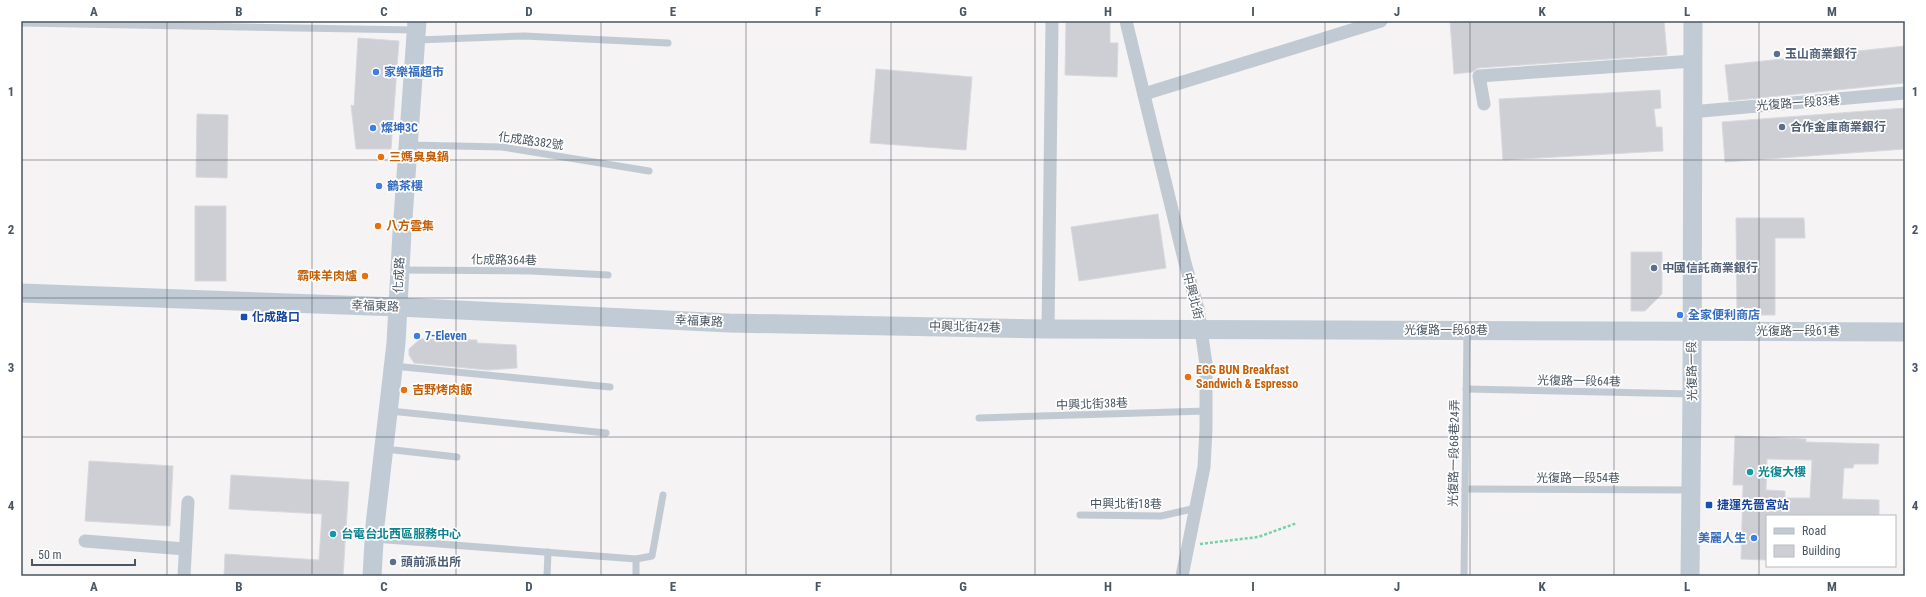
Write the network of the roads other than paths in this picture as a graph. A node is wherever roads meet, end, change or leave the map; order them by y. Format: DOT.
graph roads {
  1 [pos="1052,21"];
  2 [pos="1126,21"];
  3 [pos="1381,21"];
  4 [pos="1693,21"];
  5 [pos="21,23"];
  6 [pos="416,30"];
  7 [pos="668,43"];
  8 [pos="1693,61"];
  9 [pos="1905,93"];
  10 [pos="1144,94"];
  11 [pos="1484,104"];
  12 [pos="1691,112"];
  13 [pos="408,145"];
  14 [pos="649,171"];
  15 [pos="400,270"];
  16 [pos="608,275"];
  17 [pos="21,293"];
  18 [pos="398,307"];
  19 [pos="729,323"];
  20 [pos="1048,329"];
  21 [pos="1201,330"];
  22 [pos="1467,330"];
  23 [pos="1691,330"];
  24 [pos="1905,332"];
  25 [pos="393,366"];
  26 [pos="610,387"];
  27 [pos="1466,389"];
  28 [pos="1692,394"];
  29 [pos="388,411"];
  30 [pos="1206,411"];
  31 [pos="979,418"];
  32 [pos="606,433"];
  33 [pos="383,449"];
  34 [pos="457,457"];
  35 [pos="1465,489"];
  36 [pos="1691,490"];
  37 [pos="663,495"];
  38 [pos="188,502"];
  39 [pos="1196,508"];
  40 [pos="1080,515"];
  41 [pos="374,539"];
  42 [pos="85,541"];
  43 [pos="185,550"];
  44 [pos="548,552"];
  45 [pos="636,559"];
  46 [pos="184,576"];
  47 [pos="372,576"];
  48 [pos="547,576"];
  49 [pos="636,576"];
  50 [pos="1182,576"];
  51 [pos="1464,576"];
  52 [pos="1690,576"];
  1 -- 20 [label="street"];
  2 -- 10 [label="street, 中興北街"];
  3 -- 10 [label="street"];
  4 -- 8 [label="street, 光復路一段"];
  5 -- 6 [label="lane"];
  6 -- 7 [label="lane"];
  6 -- 13 [label="street, 化成路"];
  8 -- 11 [label="street"];
  8 -- 12 [label="street, 光復路一段"];
  9 -- 12 [label="street, 光復路一段83巷"];
  10 -- 21 [label="street, 中興北街"];
  12 -- 23 [label="street, 光復路一段"];
  13 -- 14 [label="lane, 化成路382號"];
  13 -- 15 [label="street, 化成路"];
  15 -- 16 [label="lane, 化成路364巷"];
  15 -- 18 [label="street, 化成路"];
  17 -- 18 [label="street, 幸福東路"];
  18 -- 19 [label="street, 幸福東路"];
  18 -- 25 [label="street, 化成路"];
  19 -- 20 [label="street, 中興北街42巷"];
  20 -- 21 [label="street, 中興北街42巷"];
  21 -- 22 [label="street, 光復路一段68巷"];
  21 -- 30 [label="street, 中興北街"];
  22 -- 23 [label="street, 光復路一段68巷"];
  22 -- 27 [label="lane, 光復路一段68巷24弄"];
  23 -- 24 [label="street, 光復路一段61巷"];
  23 -- 28 [label="street, 光復路一段"];
  25 -- 26 [label="lane"];
  25 -- 29 [label="street, 化成路"];
  27 -- 28 [label="lane, 光復路一段64巷"];
  27 -- 35 [label="lane, 光復路一段68巷24弄"];
  28 -- 36 [label="street, 光復路一段"];
  29 -- 32 [label="lane"];
  29 -- 33 [label="street, 化成路"];
  30 -- 31 [label="lane, 中興北街38巷"];
  30 -- 39 [label="street, 中興北街"];
  33 -- 34 [label="lane"];
  33 -- 41 [label="street, 化成路"];
  35 -- 36 [label="lane, 光復路一段54巷"];
  35 -- 51 [label="lane, 光復路一段68巷24弄"];
  36 -- 52 [label="street, 光復路一段"];
  37 -- 45 [label="lane"];
  38 -- 43 [label="street"];
  39 -- 40 [label="lane, 中興北街18巷"];
  39 -- 50 [label="street, 中興北街"];
  41 -- 44 [label="lane"];
  41 -- 47 [label="street, 化成路"];
  42 -- 43 [label="street"];
  43 -- 46 [label="street"];
  44 -- 45 [label="lane"];
  44 -- 48 [label="lane"];
  45 -- 49 [label="lane"];
}
